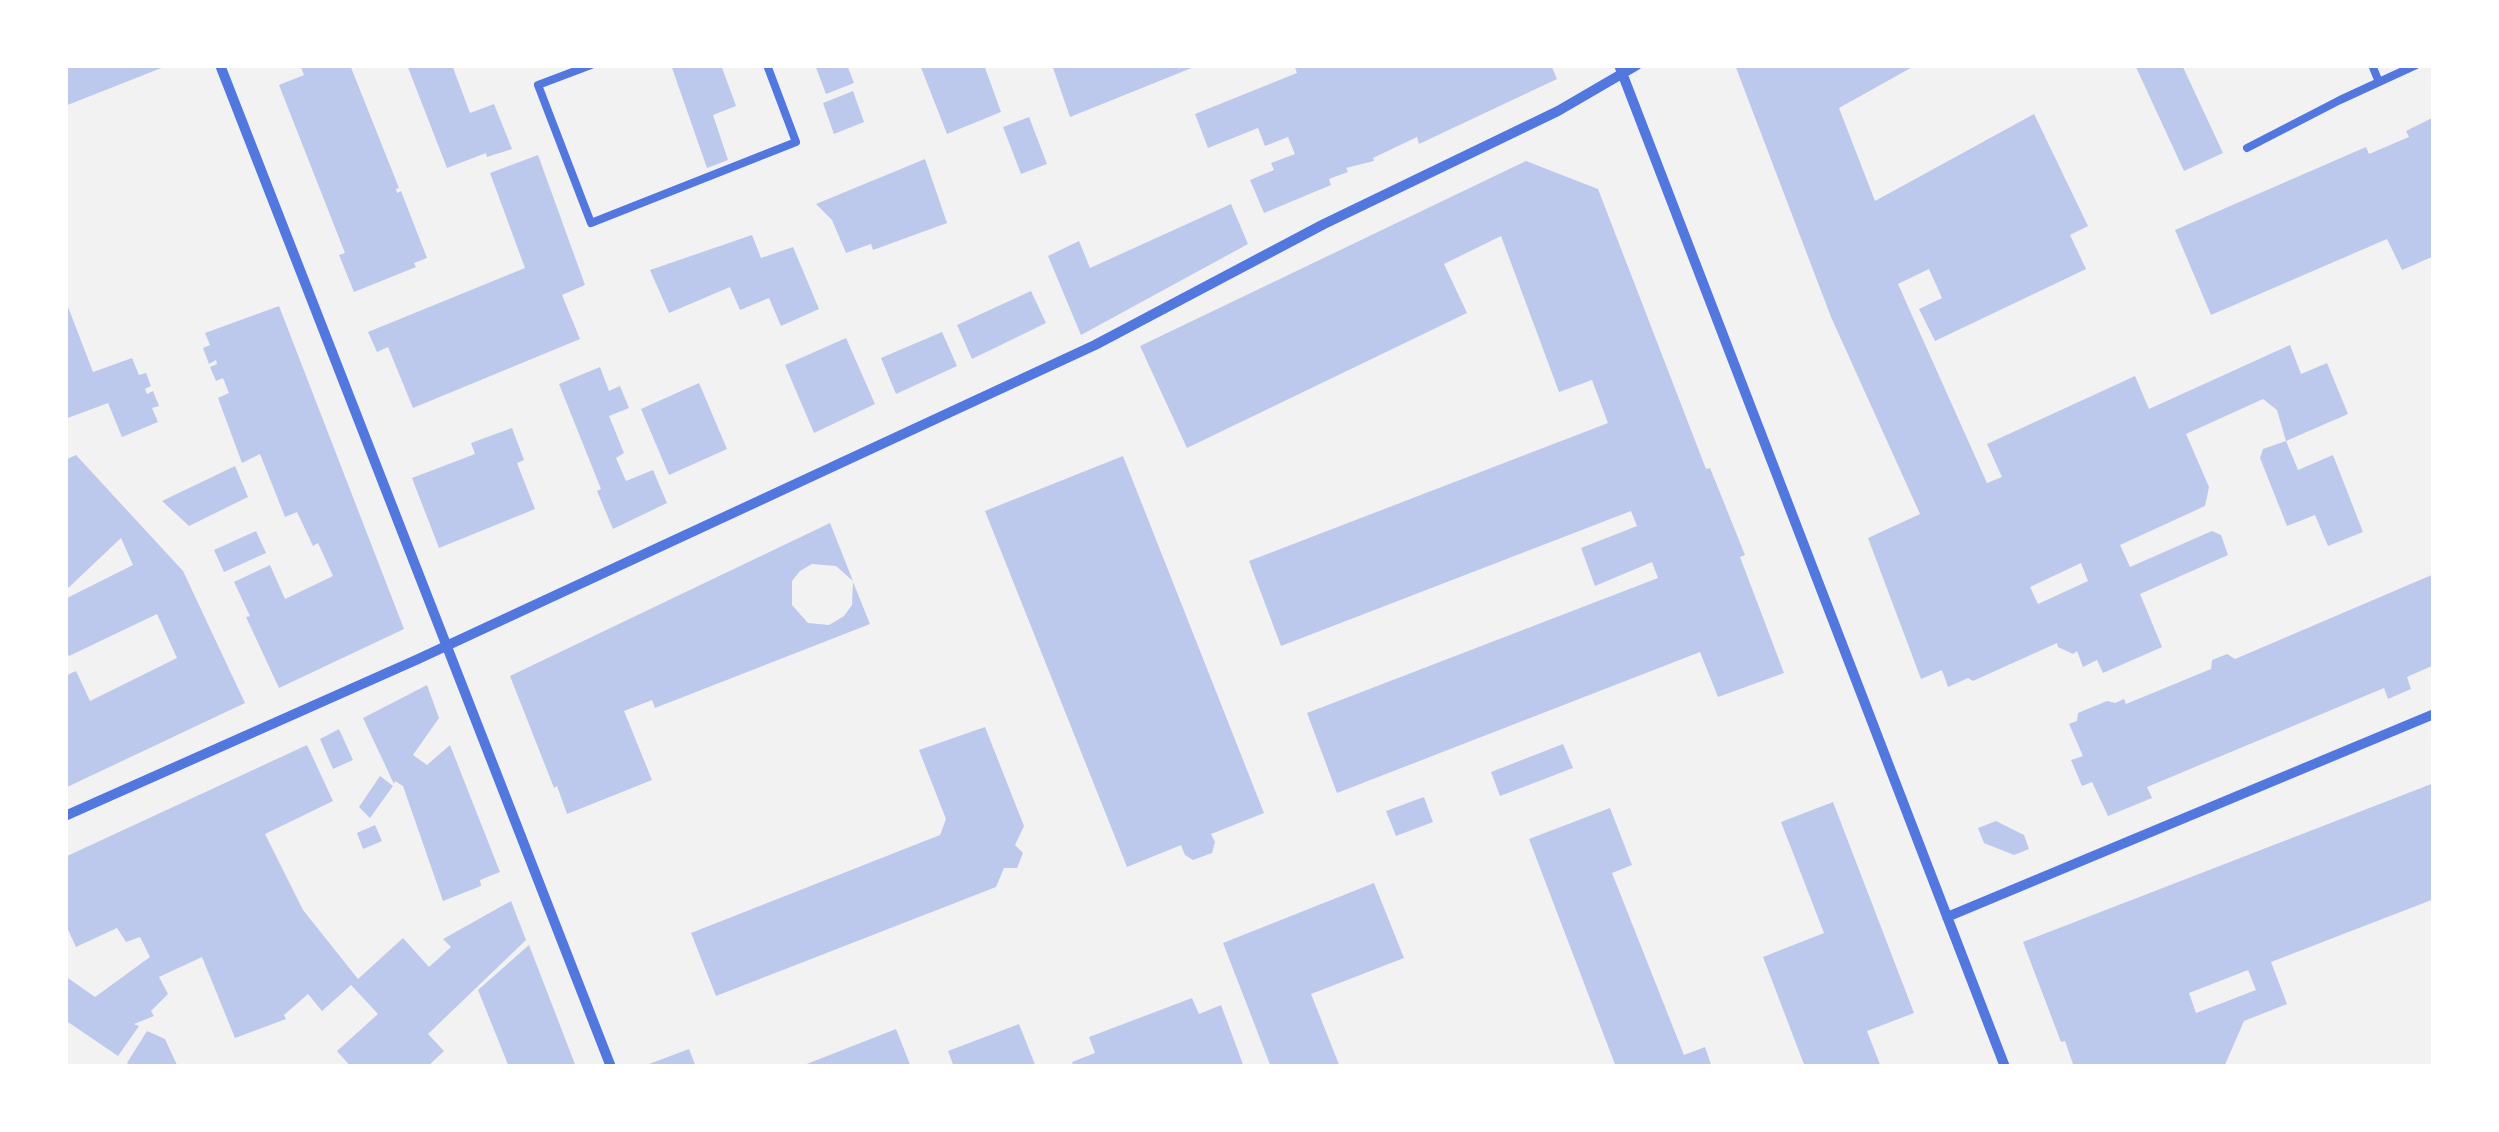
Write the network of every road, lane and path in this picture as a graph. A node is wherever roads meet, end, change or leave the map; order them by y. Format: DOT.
graph roads {
  1 [pos="220,65"];
  2 [pos="591,65"];
  3 [pos="766,65"];
  4 [pos="1637,65"];
  5 [pos="2372,65"];
  6 [pos="2416,65"];
  7 [pos="1620,70"];
  8 [pos="2379,82"];
  9 [pos="2247,148"];
  10 [pos="445,647"];
  11 [pos="2434,714"];
  12 [pos="65,816"];
  13 [pos="1948,917"];
  14 [pos="611,1067"];
  15 [pos="2005,1067"];
  1 -- 10 [label="street"];
  2 -- 3 [label="lane"];
  4 -- 7 [label="street"];
  5 -- 8 [label="lane"];
  6 -- 8 [label="lane"];
  7 -- 10 [label="street"];
  7 -- 13 [label="street"];
  8 -- 9 [label="lane"];
  10 -- 12 [label="street"];
  10 -- 14 [label="street"];
  11 -- 13 [label="street"];
  13 -- 15 [label="street"];
}
